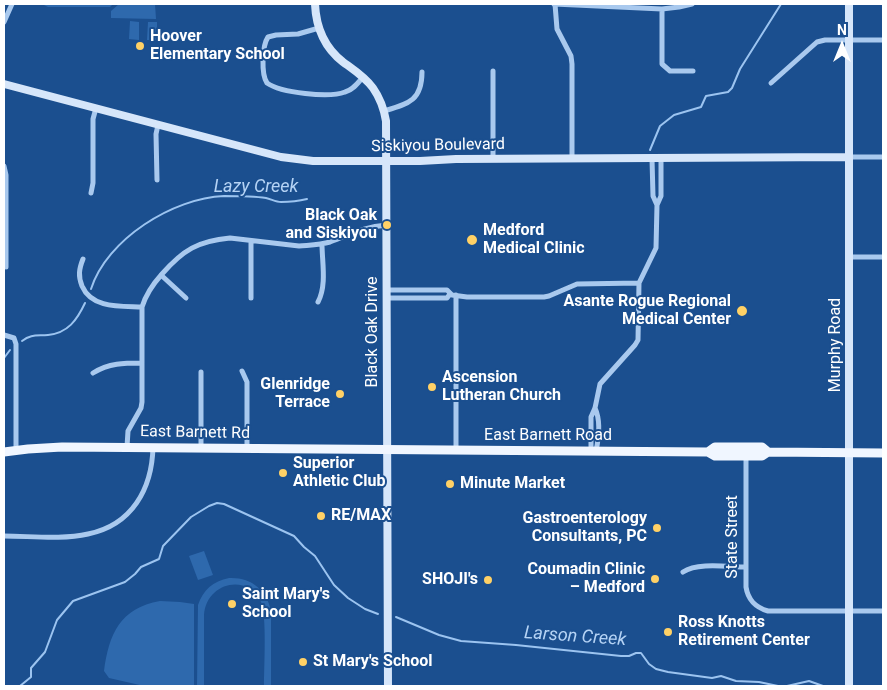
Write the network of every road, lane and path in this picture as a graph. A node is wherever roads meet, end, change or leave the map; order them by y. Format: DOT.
graph roads {
  1 [pos="12,4"];
  2 [pos="315,4"];
  3 [pos="554,4"];
  4 [pos="692,4"];
  5 [pos="849,4"];
  6 [pos="627,6"];
  7 [pos="662,9"];
  8 [pos="4,22"];
  9 [pos="319,28"];
  10 [pos="849,40"];
  11 [pos="883,40"];
  12 [pos="493,71"];
  13 [pos="693,71"];
  14 [pos="422,72"];
  15 [pos="363,77"];
  16 [pos="771,83"];
  17 [pos="4,84"];
  18 [pos="96,108"];
  19 [pos="384,111"];
  20 [pos="158,125"];
  21 [pos="849,157"];
  22 [pos="883,157"];
  23 [pos="493,158"];
  24 [pos="572,158"];
  25 [pos="652,159"];
  26 [pos="661,159"];
  27 [pos="387,161"];
  28 [pos="4,166"];
  29 [pos="157,180"];
  30 [pos="91,193"];
  31 [pos="657,206"];
  32 [pos="387,225"];
  33 [pos="251,241"];
  34 [pos="322,244"];
  35 [pos="850,257"];
  36 [pos="883,257"];
  37 [pos="83,259"];
  38 [pos="6,267"];
  39 [pos="161,275"];
  40 [pos="639,283"];
  41 [pos="387,294"];
  42 [pos="453,295"];
  43 [pos="186,298"];
  44 [pos="251,298"];
  45 [pos="318,302"];
  46 [pos="142,307"];
  47 [pos="4,334"];
  48 [pos="142,363"];
  49 [pos="242,370"];
  50 [pos="201,372"];
  51 [pos="93,373"];
  52 [pos="127,447"];
  53 [pos="153,447"];
  54 [pos="201,448"];
  55 [pos="247,449"];
  56 [pos="16,450"];
  57 [pos="387,450"];
  58 [pos="456,450"];
  59 [pos="593,451"];
  60 [pos="4,452"];
  61 [pos="708,452"];
  62 [pos="768,452"];
  63 [pos="850,453"];
  64 [pos="883,453"];
  65 [pos="746,456"];
  66 [pos="4,536"];
  67 [pos="746,567"];
  68 [pos="683,572"];
  69 [pos="849,611"];
  70 [pos="883,611"];
  71 [pos="388,686"];
  72 [pos="849,686"];
  1 -- 8 [label="street"];
  2 -- 9 [label="street, Black Oak Drive"];
  3 -- 6 [label="street"];
  3 -- 24 [label="street"];
  4 -- 7 [label="street"];
  5 -- 10 [label="street, Murphy Road"];
  6 -- 7 [label="street"];
  7 -- 13 [label="street"];
  9 -- 15 [label="street, Black Oak Drive"];
  9 -- 15 [label="street"];
  10 -- 11 [label="street"];
  10 -- 16 [label="street"];
  10 -- 21 [label="street, Murphy Road"];
  12 -- 23 [label="street"];
  14 -- 19 [label="street"];
  15 -- 19 [label="street, Black Oak Drive"];
  17 -- 18 [label="street, Siskiyou Boulevard"];
  18 -- 20 [label="street, Siskiyou Boulevard"];
  18 -- 30 [label="street"];
  19 -- 27 [label="street, Black Oak Drive"];
  20 -- 27 [label="street, Siskiyou Boulevard"];
  20 -- 29 [label="street"];
  21 -- 22 [label="street, Siskiyou Boulevard"];
  21 -- 26 [label="street, Siskiyou Boulevard"];
  21 -- 35 [label="street, Murphy Road"];
  23 -- 24 [label="street, Siskiyou Boulevard"];
  23 -- 27 [label="street, Siskiyou Boulevard"];
  24 -- 25 [label="street, Siskiyou Boulevard"];
  25 -- 26 [label="street, Siskiyou Boulevard"];
  25 -- 31 [label="street"];
  26 -- 31 [label="street"];
  27 -- 32 [label="street, Black Oak Drive"];
  28 -- 38 [label="street"];
  31 -- 40 [label="street"];
  32 -- 34 [label="street"];
  32 -- 41 [label="street, Black Oak Drive"];
  33 -- 34 [label="street"];
  33 -- 39 [label="street"];
  33 -- 44 [label="street"];
  34 -- 45 [label="street"];
  35 -- 36 [label="street"];
  35 -- 63 [label="street, Murphy Road"];
  37 -- 46 [label="street"];
  39 -- 43 [label="street"];
  39 -- 46 [label="street"];
  40 -- 42 [label="street"];
  40 -- 59 [label="street"];
  41 -- 42 [label="street"];
  41 -- 57 [label="street, Black Oak Drive"];
  42 -- 58 [label="street"];
  46 -- 48 [label="street"];
  47 -- 56 [label="street"];
  48 -- 51 [label="street"];
  48 -- 52 [label="street"];
  49 -- 55 [label="street"];
  50 -- 54 [label="street"];
  52 -- 53 [label="main road, East Barnett Rd"];
  52 -- 56 [label="main road, East Barnett Rd"];
  53 -- 54 [label="main road, East Barnett Rd"];
  53 -- 66 [label="street"];
  54 -- 55 [label="main road, East Barnett Rd"];
  55 -- 57 [label="main road, East Barnett Rd"];
  56 -- 60 [label="main road, East Barnett Rd"];
  57 -- 58 [label="main road, East Barnett Road"];
  57 -- 71 [label="street, Black Oak Drive"];
  58 -- 59 [label="main road, East Barnett Road"];
  59 -- 61 [label="main road, East Barnett Road"];
  61 -- 62 [label="main road, East Barnett Road"];
  61 -- 65 [label="main road, East Barnett Road"];
  62 -- 63 [label="main road, East Barnett Road"];
  62 -- 65 [label="main road, East Barnett Road"];
  63 -- 64 [label="main road, East Barnett Road"];
  63 -- 69 [label="street, Murphy Road"];
  65 -- 67 [label="street, State Street"];
  67 -- 68 [label="street"];
  67 -- 69 [label="street, State Street"];
  69 -- 70 [label="street, State Street"];
  69 -- 72 [label="street, Murphy Road"];
}
